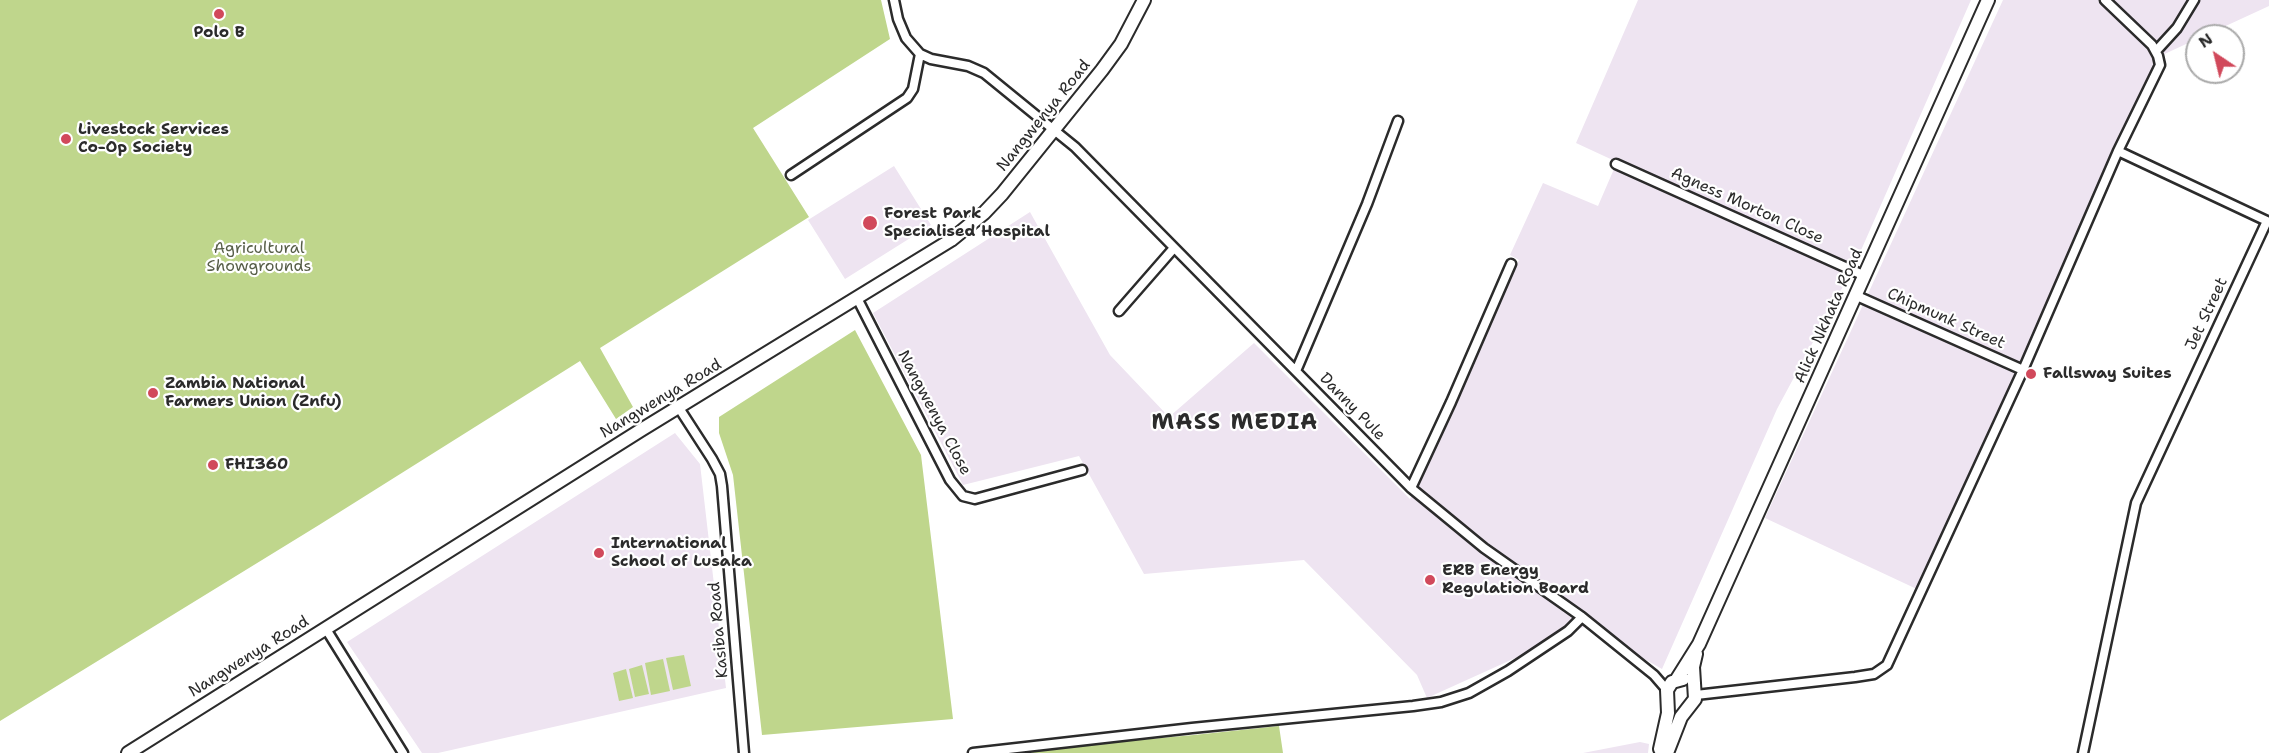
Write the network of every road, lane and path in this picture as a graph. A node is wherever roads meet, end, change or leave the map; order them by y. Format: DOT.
graph roads {
  1 [pos="894,0"];
  2 [pos="1144,0"];
  3 [pos="1988,0"];
  4 [pos="2105,0"];
  5 [pos="2194,0"];
  6 [pos="2156,51"];
  7 [pos="920,54"];
  8 [pos="1398,121"];
  9 [pos="1054,130"];
  10 [pos="2118,152"];
  11 [pos="1616,164"];
  12 [pos="792,175"];
  13 [pos="2268,220"];
  14 [pos="1174,248"];
  15 [pos="1511,264"];
  16 [pos="1865,276"];
  17 [pos="1857,296"];
  18 [pos="858,298"];
  19 [pos="1119,311"];
  20 [pos="2023,370"];
  21 [pos="1296,371"];
  22 [pos="679,408"];
  23 [pos="1082,470"];
  24 [pos="1411,488"];
  25 [pos="1582,617"];
  26 [pos="326,629"];
  27 [pos="1699,644"];
  28 [pos="1671,687"];
  29 [pos="1695,691"];
  30 [pos="1687,708"];
  31 [pos="1664,738"];
  32 [pos="128,753"];
  33 [pos="403,753"];
  34 [pos="744,753"];
  35 [pos="973,753"];
  36 [pos="1651,753"];
  37 [pos="1659,753"];
  38 [pos="1667,753"];
  39 [pos="2083,753"];
  1 -- 7 [label="street"];
  2 -- 9 [label="main road, Nangwenya Road"];
  3 -- 16 [label="main road, Alick Nkhata Road"];
  4 -- 6 [label="street"];
  5 -- 6 [label="street"];
  6 -- 10 [label="street"];
  7 -- 9 [label="street, Danny Pule"];
  7 -- 12 [label="street"];
  8 -- 21 [label="street"];
  9 -- 14 [label="street, Danny Pule"];
  9 -- 18 [label="main road, Nangwenya Road"];
  10 -- 13 [label="street, Jet Street"];
  10 -- 20 [label="street"];
  11 -- 16 [label="street, Agness Morton Close"];
  13 -- 39 [label="street, Jet Street"];
  14 -- 19 [label="street"];
  14 -- 21 [label="street, Danny Pule"];
  15 -- 24 [label="street"];
  16 -- 17 [label="main road, Alick Nkhata Road"];
  17 -- 20 [label="street, Chipmunk Street"];
  17 -- 27 [label="main road, Alick Nkhata Road"];
  18 -- 22 [label="main road, Nangwenya Road"];
  18 -- 23 [label="street, Nangwenya Close"];
  20 -- 29 [label="street"];
  21 -- 24 [label="street, Danny Pule"];
  22 -- 26 [label="main road, Nangwenya Road"];
  22 -- 34 [label="street, Kasiba Road"];
  24 -- 25 [label="street, Danny Pule"];
  25 -- 28 [label="street, Danny Pule"];
  25 -- 35 [label="street"];
  26 -- 32 [label="main road, Nangwenya Road"];
  26 -- 33 [label="street"];
  27 -- 28 [label="main road, Alick Nkhata Road"];
  27 -- 29 [label="main road, Alick Nkhata Road"];
  28 -- 29 [label="main road"];
  28 -- 30 [label="main road"];
  28 -- 31 [label="main road, Alick Nkhata Road"];
  29 -- 30 [label="main road"];
  30 -- 38 [label="main road"];
  31 -- 36 [label="street"];
  31 -- 37 [label="main road, Alick Nkhata Road"];
}
